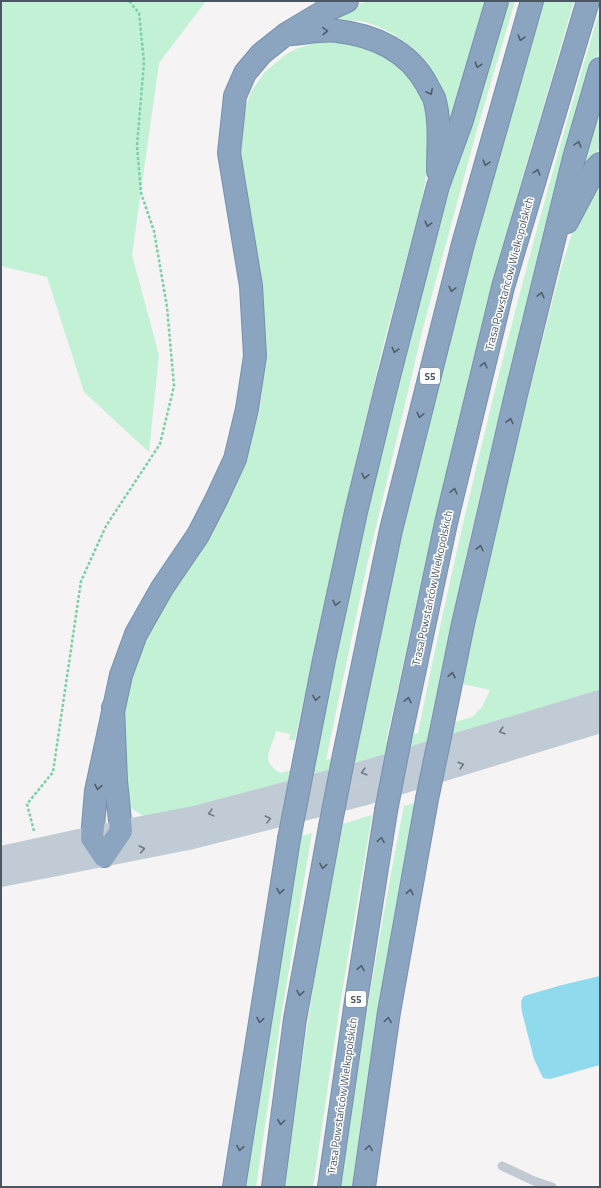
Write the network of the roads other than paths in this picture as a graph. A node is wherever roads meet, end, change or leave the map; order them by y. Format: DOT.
graph roads {
  1 [pos="347,1"];
  2 [pos="497,1"];
  3 [pos="532,1"];
  4 [pos="588,1"];
  5 [pos="286,34"];
  6 [pos="600,69"];
  7 [pos="600,164"];
  8 [pos="438,186"];
  9 [pos="552,249"];
  10 [pos="600,700"];
  11 [pos="114,708"];
  12 [pos="600,722"];
  13 [pos="121,831"];
  14 [pos="92,838"];
  15 [pos="104,856"];
  16 [pos="1,857"];
  17 [pos="1,876"];
  18 [pos="502,1166"];
  19 [pos="234,1187"];
  20 [pos="273,1187"];
  21 [pos="329,1187"];
  22 [pos="364,1187"];
  23 [pos="552,1187"];
  1 -- 5 [label="highway"];
  2 -- 8 [label="highway, one-way"];
  3 -- 20 [label="highway, S5, one-way, bridge"];
  21 -- 4 [label="highway, Trasa Powstańców Wielkopolskich / S5, one-way, bridge"];
  5 -- 8 [label="highway, one-way"];
  5 -- 11 [label="highway"];
  9 -- 6 [label="highway, one-way"];
  7 -- 9 [label="highway"];
  8 -- 19 [label="highway, one-way, bridge"];
  22 -- 9 [label="highway, one-way, bridge"];
  10 -- 13 [label="main road, one-way"];
  11 -- 13 [label="highway"];
  11 -- 14 [label="highway, one-way"];
  15 -- 12 [label="main road, one-way"];
  13 -- 14 [label="main road"];
  13 -- 15 [label="highway"];
  14 -- 15 [label="highway"];
  14 -- 16 [label="main road"];
  15 -- 17 [label="main road"];
  18 -- 23 [label="lane"];
}
